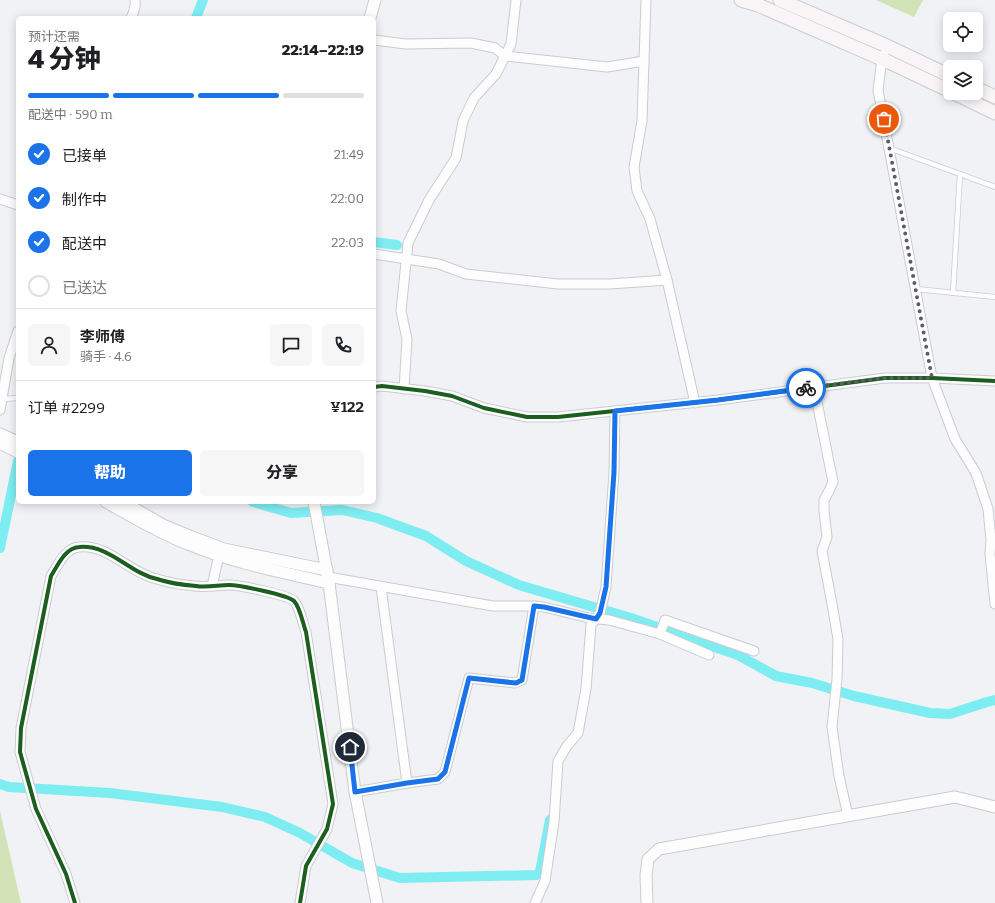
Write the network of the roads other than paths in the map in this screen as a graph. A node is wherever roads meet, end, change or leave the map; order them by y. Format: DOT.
graph roads {
  1 [pos="135,0"];
  2 [pos="374,0"];
  3 [pos="516,0"];
  4 [pos="646,0"];
  5 [pos="741,0"];
  6 [pos="780,0"];
  7 [pos="132,16"];
  8 [pos="370,16"];
  9 [pos="376,40"];
  10 [pos="887,46"];
  11 [pos="505,56"];
  12 [pos="882,59"];
  13 [pos="644,61"];
  14 [pos="943,73"];
  15 [pos="943,88"];
  16 [pos="983,91"];
  17 [pos="995,97"];
  18 [pos="968,100"];
  19 [pos="995,113"];
  20 [pos="889,148"];
  21 [pos="960,174"];
  22 [pos="995,187"];
  23 [pos="0,199"];
  24 [pos="16,204"];
  25 [pos="376,254"];
  26 [pos="406,259"];
  27 [pos="667,280"];
  28 [pos="916,289"];
  29 [pos="953,293"];
  30 [pos="995,298"];
  31 [pos="16,337"];
  32 [pos="932,378"];
  33 [pos="995,381"];
  34 [pos="376,387"];
  35 [pos="814,387"];
  36 [pos="404,389"];
  37 [pos="16,398"];
  38 [pos="5,399"];
  39 [pos="695,403"];
  40 [pos="0,410"];
  41 [pos="615,411"];
  42 [pos="1,439"];
  43 [pos="16,442"];
  44 [pos="16,450"];
  45 [pos="110,504"];
  46 [pos="126,504"];
  47 [pos="314,504"];
  48 [pos="992,525"];
  49 [pos="219,555"];
  50 [pos="328,577"];
  51 [pos="212,586"];
  52 [pos="381,586"];
  53 [pos="995,604"];
  54 [pos="534,606"];
  55 [pos="598,616"];
  56 [pos="660,634"];
  57 [pos="754,651"];
  58 [pos="709,655"];
  59 [pos="407,783"];
  60 [pos="355,792"];
  61 [pos="995,807"];
  62 [pos="848,816"];
  63 [pos="75,903"];
  64 [pos="300,903"];
  65 [pos="377,903"];
  66 [pos="535,903"];
  67 [pos="647,903"];
  1 -- 7 [label="street"];
  2 -- 8 [label="street"];
  3 -- 11 [label="street"];
  4 -- 13 [label="street"];
  5 -- 12 [label="main road"];
  6 -- 10 [label="main road"];
  9 -- 11 [label="street"];
  10 -- 12 [label="street"];
  10 -- 14 [label="main road"];
  11 -- 13 [label="street"];
  11 -- 26 [label="street"];
  12 -- 15 [label="main road"];
  12 -- 20 [label="street"];
  13 -- 27 [label="street"];
  16 -- 17 [label="main road"];
  18 -- 19 [label="main road"];
  20 -- 21 [label="lane"];
  20 -- 28 [label="street"];
  21 -- 22 [label="lane"];
  21 -- 29 [label="lane"];
  23 -- 24 [label="street"];
  25 -- 26 [label="street"];
  26 -- 27 [label="street"];
  26 -- 36 [label="street"];
  27 -- 39 [label="street"];
  28 -- 29 [label="lane"];
  28 -- 32 [label="street"];
  29 -- 30 [label="lane"];
  31 -- 38 [label="street"];
  32 -- 33 [label="street"];
  32 -- 35 [label="street"];
  32 -- 48 [label="street"];
  34 -- 36 [label="street"];
  35 -- 39 [label="street"];
  35 -- 62 [label="street"];
  36 -- 41 [label="street"];
  37 -- 38 [label="lane"];
  38 -- 40 [label="street"];
  39 -- 41 [label="street"];
  41 -- 55 [label="street"];
  42 -- 43 [label="street"];
  42 -- 44 [label="street"];
  45 -- 49 [label="street"];
  46 -- 50 [label="street"];
  47 -- 50 [label="street"];
  48 -- 53 [label="street"];
  49 -- 50 [label="street"];
  49 -- 51 [label="street"];
  50 -- 52 [label="street"];
  50 -- 60 [label="street"];
  51 -- 63 [label="street"];
  51 -- 64 [label="street"];
  52 -- 54 [label="street"];
  52 -- 59 [label="street"];
  54 -- 55 [label="street"];
  54 -- 59 [label="street"];
  55 -- 56 [label="street"];
  55 -- 66 [label="street"];
  56 -- 57 [label="street"];
  56 -- 58 [label="street"];
  59 -- 60 [label="street"];
  60 -- 65 [label="street"];
  61 -- 62 [label="street"];
  62 -- 67 [label="street"];
}
